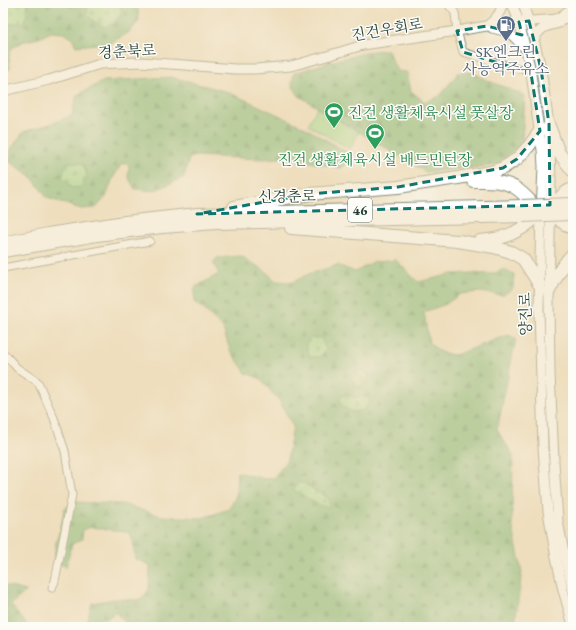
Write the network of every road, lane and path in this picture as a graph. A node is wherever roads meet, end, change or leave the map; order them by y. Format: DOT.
graph roads {
  1 [pos="447,3"];
  2 [pos="502,3"];
  3 [pos="512,3"];
  4 [pos="573,3"];
  5 [pos="524,4"];
  6 [pos="573,18"];
  7 [pos="554,19"];
  8 [pos="529,21"];
  9 [pos="518,22"];
  10 [pos="487,26"];
  11 [pos="457,31"];
  12 [pos="534,39"];
  13 [pos="525,48"];
  14 [pos="530,67"];
  15 [pos="255,69"];
  16 [pos="3,91"];
  17 [pos="544,129"];
  18 [pos="573,171"];
  19 [pos="436,182"];
  20 [pos="573,189"];
  21 [pos="572,209"];
  22 [pos="522,211"];
  23 [pos="546,212"];
  24 [pos="197,214"];
  25 [pos="216,223"];
  26 [pos="573,229"];
  27 [pos="150,241"];
  28 [pos="3,243"];
  29 [pos="473,243"];
  30 [pos="3,251"];
  31 [pos="573,254"];
  32 [pos="3,268"];
  33 [pos="544,288"];
  34 [pos="3,352"];
  35 [pos="52,588"];
  36 [pos="573,592"];
  37 [pos="573,625"];
  1 -- 11 [label="street"];
  2 -- 10 [label="main road"];
  3 -- 9 [label="main road, 양진로"];
  4 -- 7 [label="main road"];
  5 -- 8 [label="main road, 양진로"];
  6 -- 7 [label="main road, 진건우회로"];
  6 -- 12 [label="main road"];
  7 -- 8 [label="main road, 진건우회로"];
  8 -- 9 [label="main road, 진건우회로"];
  8 -- 12 [label="main road, 양진로"];
  9 -- 10 [label="main road, 진건우회로"];
  9 -- 13 [label="main road, 양진로"];
  10 -- 11 [label="main road, 진건우회로"];
  10 -- 13 [label="main road"];
  11 -- 14 [label="street"];
  11 -- 15 [label="main road, 진건우회로"];
  12 -- 17 [label="main road, 양진로"];
  13 -- 14 [label="main road, 양진로"];
  14 -- 17 [label="main road, 양진로"];
  15 -- 16 [label="main road, 경춘북로"];
  17 -- 18 [label="highway"];
  17 -- 19 [label="highway"];
  17 -- 23 [label="main road, 양진로"];
  19 -- 23 [label="highway"];
  19 -- 24 [label="highway"];
  20 -- 23 [label="highway"];
  21 -- 22 [label="highway, 신경춘로 / 46, bridge"];
  22 -- 24 [label="highway, 신경춘로 / 46"];
  22 -- 25 [label="highway, 신경춘로 / 46"];
  23 -- 26 [label="highway"];
  23 -- 29 [label="highway"];
  23 -- 33 [label="main road, 양진로"];
  24 -- 28 [label="highway, 신경춘로 / 46"];
  25 -- 29 [label="highway"];
  25 -- 30 [label="highway, 신경춘로 / 46"];
  27 -- 32 [label="street"];
  29 -- 33 [label="highway"];
  31 -- 33 [label="highway"];
  33 -- 36 [label="main road, 양진로"];
  33 -- 37 [label="main road, 양진로"];
  34 -- 35 [label="street"];
}
